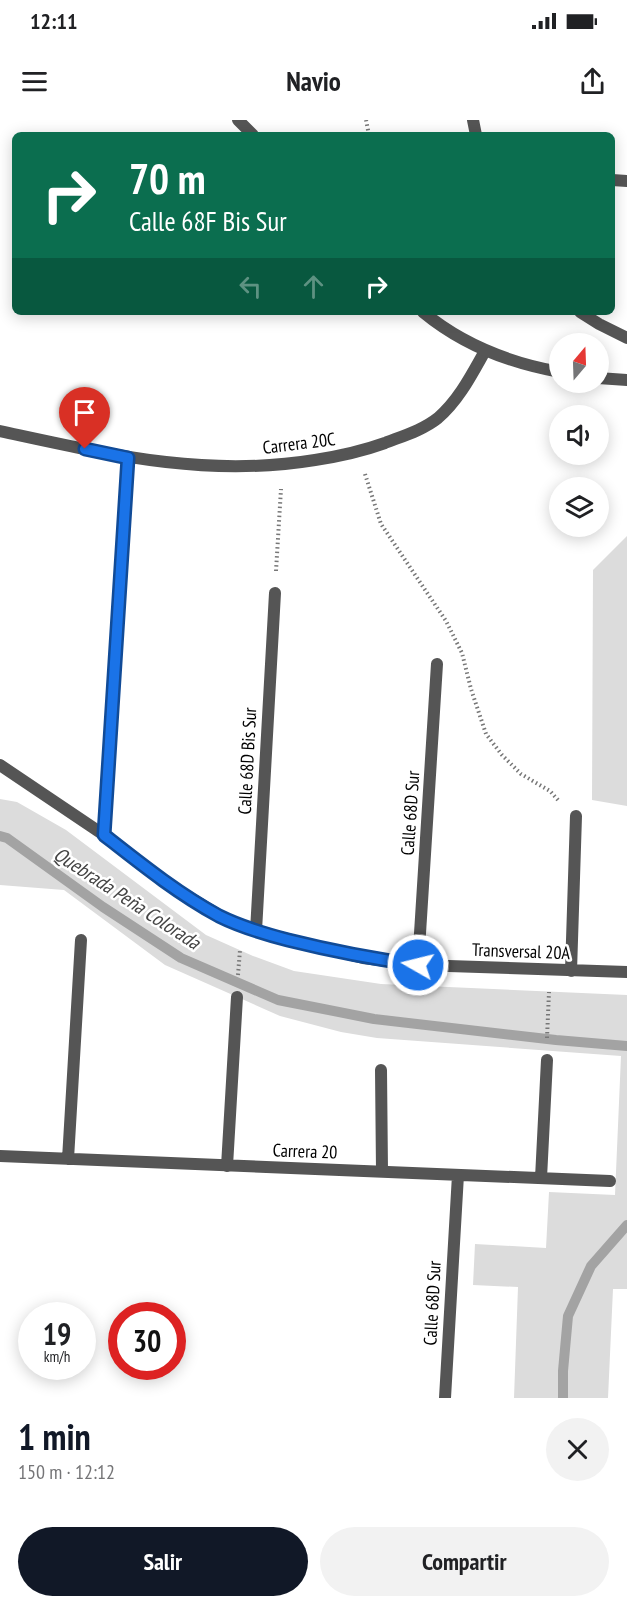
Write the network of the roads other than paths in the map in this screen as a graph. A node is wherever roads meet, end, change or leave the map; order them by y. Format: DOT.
graph roads {
  1 [pos="238,120"];
  2 [pos="251,132"];
  3 [pos="427,315"];
  4 [pos="585,315"];
  5 [pos="627,338"];
  6 [pos="485,351"];
  7 [pos="549,370"];
  8 [pos="609,379"];
  9 [pos="627,380"];
  10 [pos="0,431"];
  11 [pos="128,458"];
  12 [pos="275,593"];
  13 [pos="437,664"];
  14 [pos="0,765"];
  15 [pos="576,816"];
  16 [pos="104,835"];
  17 [pos="256,931"];
  18 [pos="81,940"];
  19 [pos="418,965"];
  20 [pos="571,971"];
  21 [pos="627,972"];
  22 [pos="237,997"];
  23 [pos="547,1060"];
  24 [pos="381,1070"];
  25 [pos="0,1156"];
  26 [pos="68,1159"];
  27 [pos="227,1166"];
  28 [pos="382,1172"];
  29 [pos="458,1175"];
  30 [pos="541,1178"];
  31 [pos="609,1181"];
  32 [pos="445,1398"];
  1 -- 2 [label="street"];
  3 -- 6 [label="street"];
  4 -- 5 [label="street"];
  6 -- 7 [label="street"];
  6 -- 11 [label="street, Carrera 20C"];
  8 -- 9 [label="street"];
  10 -- 11 [label="street, Carrera 20C"];
  11 -- 16 [label="street"];
  12 -- 17 [label="street, Calle 68D Bis Sur"];
  13 -- 19 [label="street, Calle 68D Sur"];
  14 -- 16 [label="street, Transversal 20A"];
  15 -- 20 [label="street"];
  16 -- 17 [label="street, Transversal 20A"];
  17 -- 19 [label="street, Transversal 20A"];
  18 -- 26 [label="street"];
  19 -- 20 [label="street, Transversal 20A"];
  20 -- 21 [label="street, Transversal 20A"];
  22 -- 27 [label="street"];
  23 -- 30 [label="street"];
  24 -- 28 [label="street"];
  25 -- 26 [label="street, Carrera 20"];
  26 -- 27 [label="street, Carrera 20"];
  27 -- 28 [label="street, Carrera 20"];
  28 -- 29 [label="street, Carrera 20"];
  29 -- 30 [label="street, Carrera 20"];
  29 -- 32 [label="street, Calle 68D Sur"];
  30 -- 31 [label="street, Carrera 20"];
}
